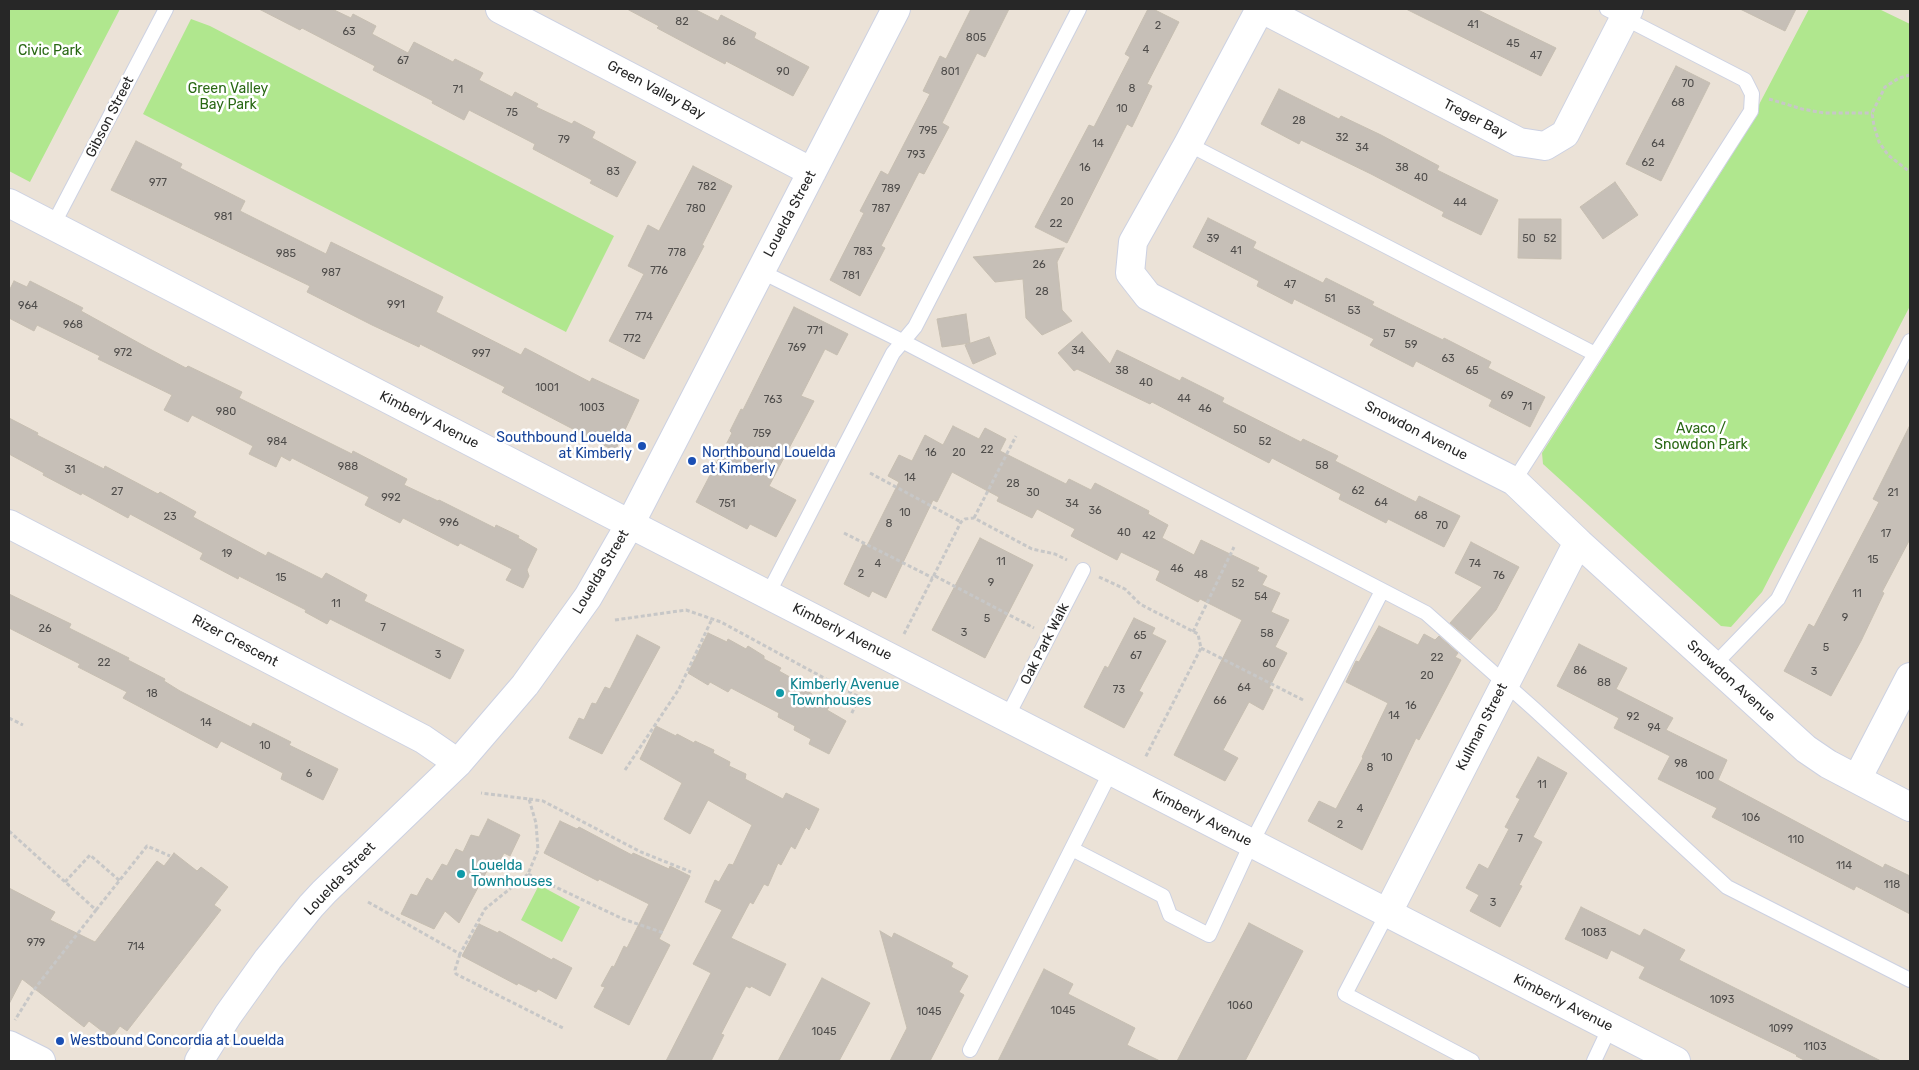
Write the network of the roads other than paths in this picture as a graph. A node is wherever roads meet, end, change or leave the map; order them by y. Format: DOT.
graph roads {
  1 [pos="166,9"];
  2 [pos="500,9"];
  3 [pos="1079,9"];
  4 [pos="1261,9"];
  5 [pos="888,11"];
  6 [pos="1620,12"];
  7 [pos="1188,144"];
  8 [pos="812,172"];
  9 [pos="9,203"];
  10 [pos="54,225"];
  11 [pos="760,271"];
  12 [pos="902,341"];
  13 [pos="1910,341"];
  14 [pos="1595,354"];
  15 [pos="1514,481"];
  16 [pos="9,524"];
  17 [pos="630,524"];
  18 [pos="1578,542"];
  19 [pos="1083,570"];
  20 [pos="1382,591"];
  21 [pos="768,594"];
  22 [pos="1714,665"];
  23 [pos="1910,677"];
  24 [pos="1505,683"];
  25 [pos="1007,718"];
  26 [pos="458,763"];
  27 [pos="1111,771"];
  28 [pos="1858,779"];
  29 [pos="1910,807"];
  30 [pos="1252,844"];
  31 [pos="1072,849"];
  32 [pos="1388,912"];
  33 [pos="1910,980"];
  34 [pos="1610,1027"];
  35 [pos="12,1033"];
  36 [pos="970,1050"];
  37 [pos="41,1061"];
  38 [pos="199,1061"];
  39 [pos="1472,1061"];
  40 [pos="1594,1061"];
  41 [pos="1676,1061"];
  1 -- 10 [label="lane, Gibson Street"];
  2 -- 8 [label="street, Green Valley Bay"];
  3 -- 12 [label="lane"];
  4 -- 6 [label="street, Treger Bay"];
  4 -- 7 [label="street, Snowdon Avenue"];
  5 -- 8 [label="street, Louelda Street"];
  6 -- 14 [label="lane"];
  7 -- 14 [label="lane"];
  7 -- 15 [label="street, Snowdon Avenue"];
  8 -- 11 [label="street, Louelda Street"];
  9 -- 10 [label="street, Kimberly Avenue"];
  10 -- 17 [label="street, Kimberly Avenue"];
  11 -- 12 [label="lane"];
  11 -- 17 [label="street, Louelda Street"];
  12 -- 20 [label="lane"];
  12 -- 21 [label="lane"];
  13 -- 22 [label="lane"];
  14 -- 15 [label="lane"];
  15 -- 18 [label="street, Snowdon Avenue"];
  16 -- 26 [label="street, Rizer Crescent"];
  17 -- 21 [label="street, Kimberly Avenue"];
  17 -- 26 [label="street, Louelda Street"];
  18 -- 22 [label="street, Snowdon Avenue"];
  18 -- 24 [label="street, Kullman Street"];
  19 -- 25 [label="lane, Oak Park Walk"];
  20 -- 24 [label="lane"];
  20 -- 30 [label="lane"];
  21 -- 25 [label="street, Kimberly Avenue"];
  22 -- 28 [label="street, Snowdon Avenue"];
  23 -- 28 [label="street"];
  24 -- 32 [label="street, Kullman Street"];
  24 -- 33 [label="lane"];
  25 -- 27 [label="street, Kimberly Avenue"];
  26 -- 38 [label="street, Louelda Street"];
  27 -- 30 [label="street, Kimberly Avenue"];
  27 -- 31 [label="lane"];
  28 -- 29 [label="street, Snowdon Avenue"];
  30 -- 31 [label="lane"];
  30 -- 32 [label="street, Kimberly Avenue"];
  31 -- 36 [label="lane"];
  32 -- 34 [label="street, Kimberly Avenue"];
  32 -- 39 [label="lane"];
  34 -- 40 [label="lane"];
  34 -- 41 [label="street, Kimberly Avenue"];
  35 -- 37 [label="street"];
}
